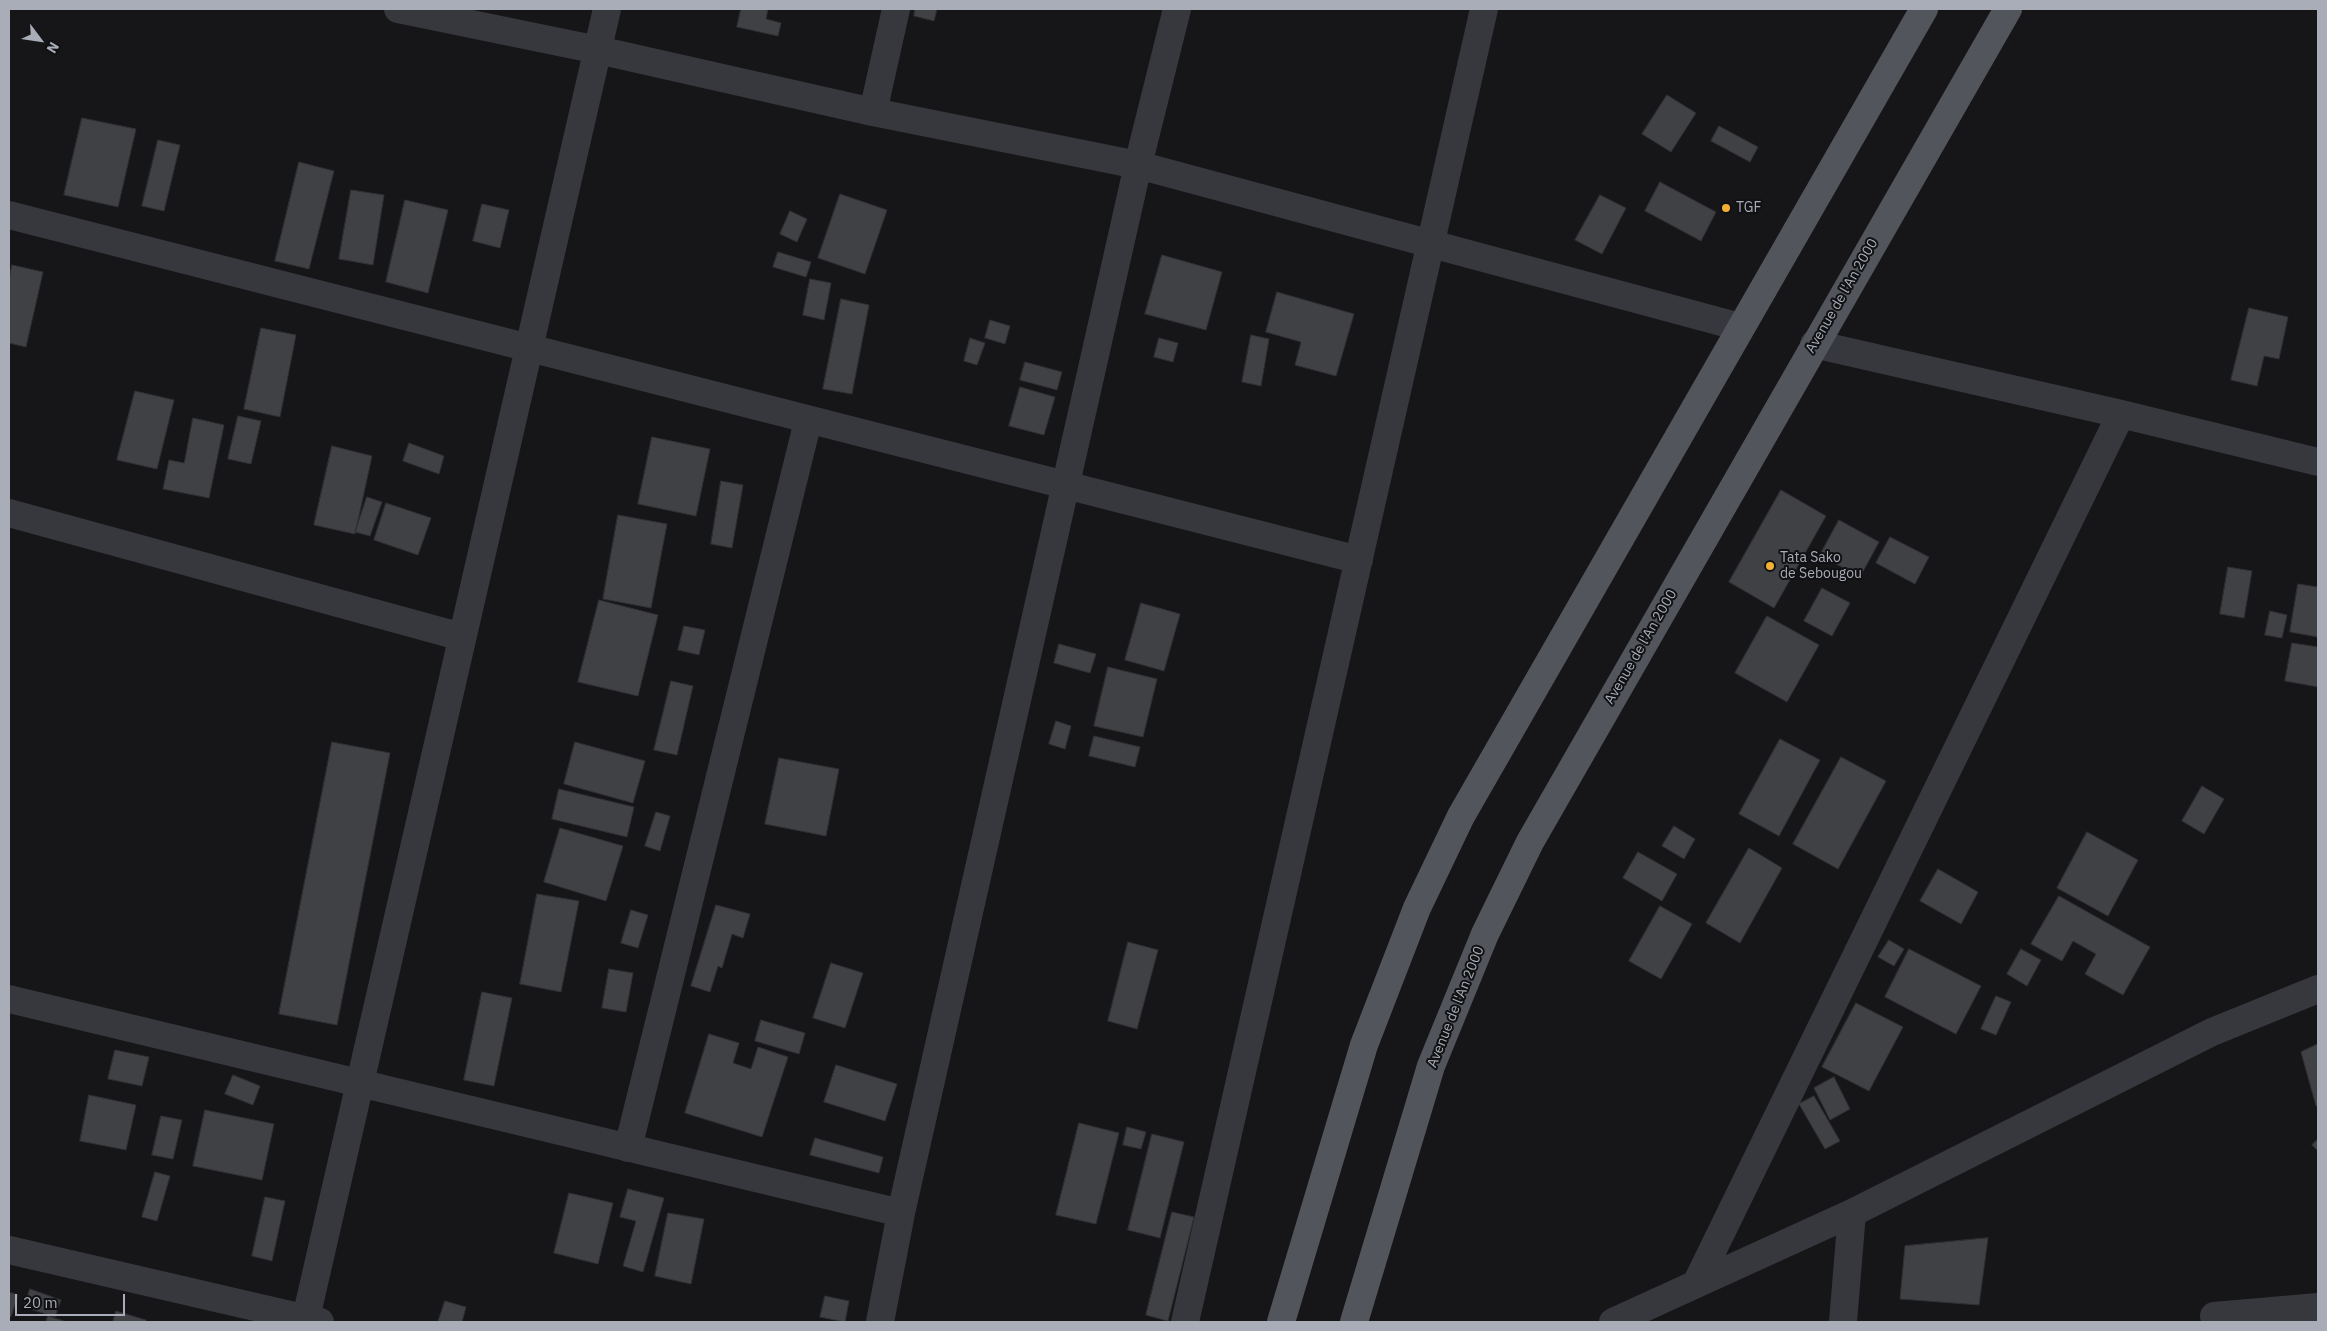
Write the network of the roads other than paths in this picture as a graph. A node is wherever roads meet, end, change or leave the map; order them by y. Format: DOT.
graph roads {
  1 [pos="398,9"];
  2 [pos="607,9"];
  3 [pos="896,9"];
  4 [pos="1177,9"];
  5 [pos="1484,9"];
  6 [pos="1924,9"];
  7 [pos="2008,9"];
  8 [pos="598,50"];
  9 [pos="873,112"];
  10 [pos="1138,165"];
  11 [pos="9,215"];
  12 [pos="1431,244"];
  13 [pos="1740,327"];
  14 [pos="1814,344"];
  15 [pos="529,348"];
  16 [pos="2121,414"];
  17 [pos="808,421"];
  18 [pos="2318,462"];
  19 [pos="1066,486"];
  20 [pos="9,513"];
  21 [pos="1359,560"];
  22 [pos="462,637"];
  23 [pos="2318,989"];
  24 [pos="9,999"];
  25 [pos="360,1083"];
  26 [pos="628,1148"];
  27 [pos="901,1213"];
  28 [pos="1852,1213"];
  29 [pos="9,1250"];
  30 [pos="1696,1284"];
  31 [pos="2318,1307"];
  32 [pos="2214,1316"];
  33 [pos="310,1321"];
  34 [pos="880,1322"];
  35 [pos="1185,1322"];
  36 [pos="1281,1322"];
  37 [pos="1354,1322"];
  38 [pos="1612,1322"];
  39 [pos="1843,1322"];
  1 -- 8 [label="street"];
  2 -- 8 [label="street"];
  3 -- 9 [label="street"];
  4 -- 10 [label="street"];
  5 -- 12 [label="street"];
  6 -- 13 [label="main road"];
  7 -- 14 [label="main road, Avenue de l'An 2000"];
  8 -- 9 [label="street"];
  8 -- 15 [label="street"];
  9 -- 10 [label="street"];
  10 -- 12 [label="street"];
  10 -- 19 [label="street"];
  11 -- 15 [label="street"];
  12 -- 13 [label="street"];
  12 -- 21 [label="street"];
  13 -- 36 [label="main road"];
  14 -- 16 [label="street"];
  14 -- 37 [label="main road, Avenue de l'An 2000"];
  15 -- 17 [label="street"];
  15 -- 22 [label="street"];
  16 -- 18 [label="street"];
  16 -- 30 [label="street"];
  17 -- 19 [label="street"];
  17 -- 26 [label="street"];
  19 -- 21 [label="street"];
  19 -- 27 [label="street"];
  20 -- 22 [label="street"];
  21 -- 35 [label="street"];
  22 -- 25 [label="street"];
  23 -- 28 [label="street"];
  24 -- 25 [label="street"];
  25 -- 26 [label="street"];
  25 -- 33 [label="street"];
  26 -- 27 [label="street"];
  27 -- 34 [label="street"];
  28 -- 30 [label="street"];
  28 -- 39 [label="street"];
  29 -- 33 [label="street"];
  30 -- 38 [label="street"];
  31 -- 32 [label="street"];
}
